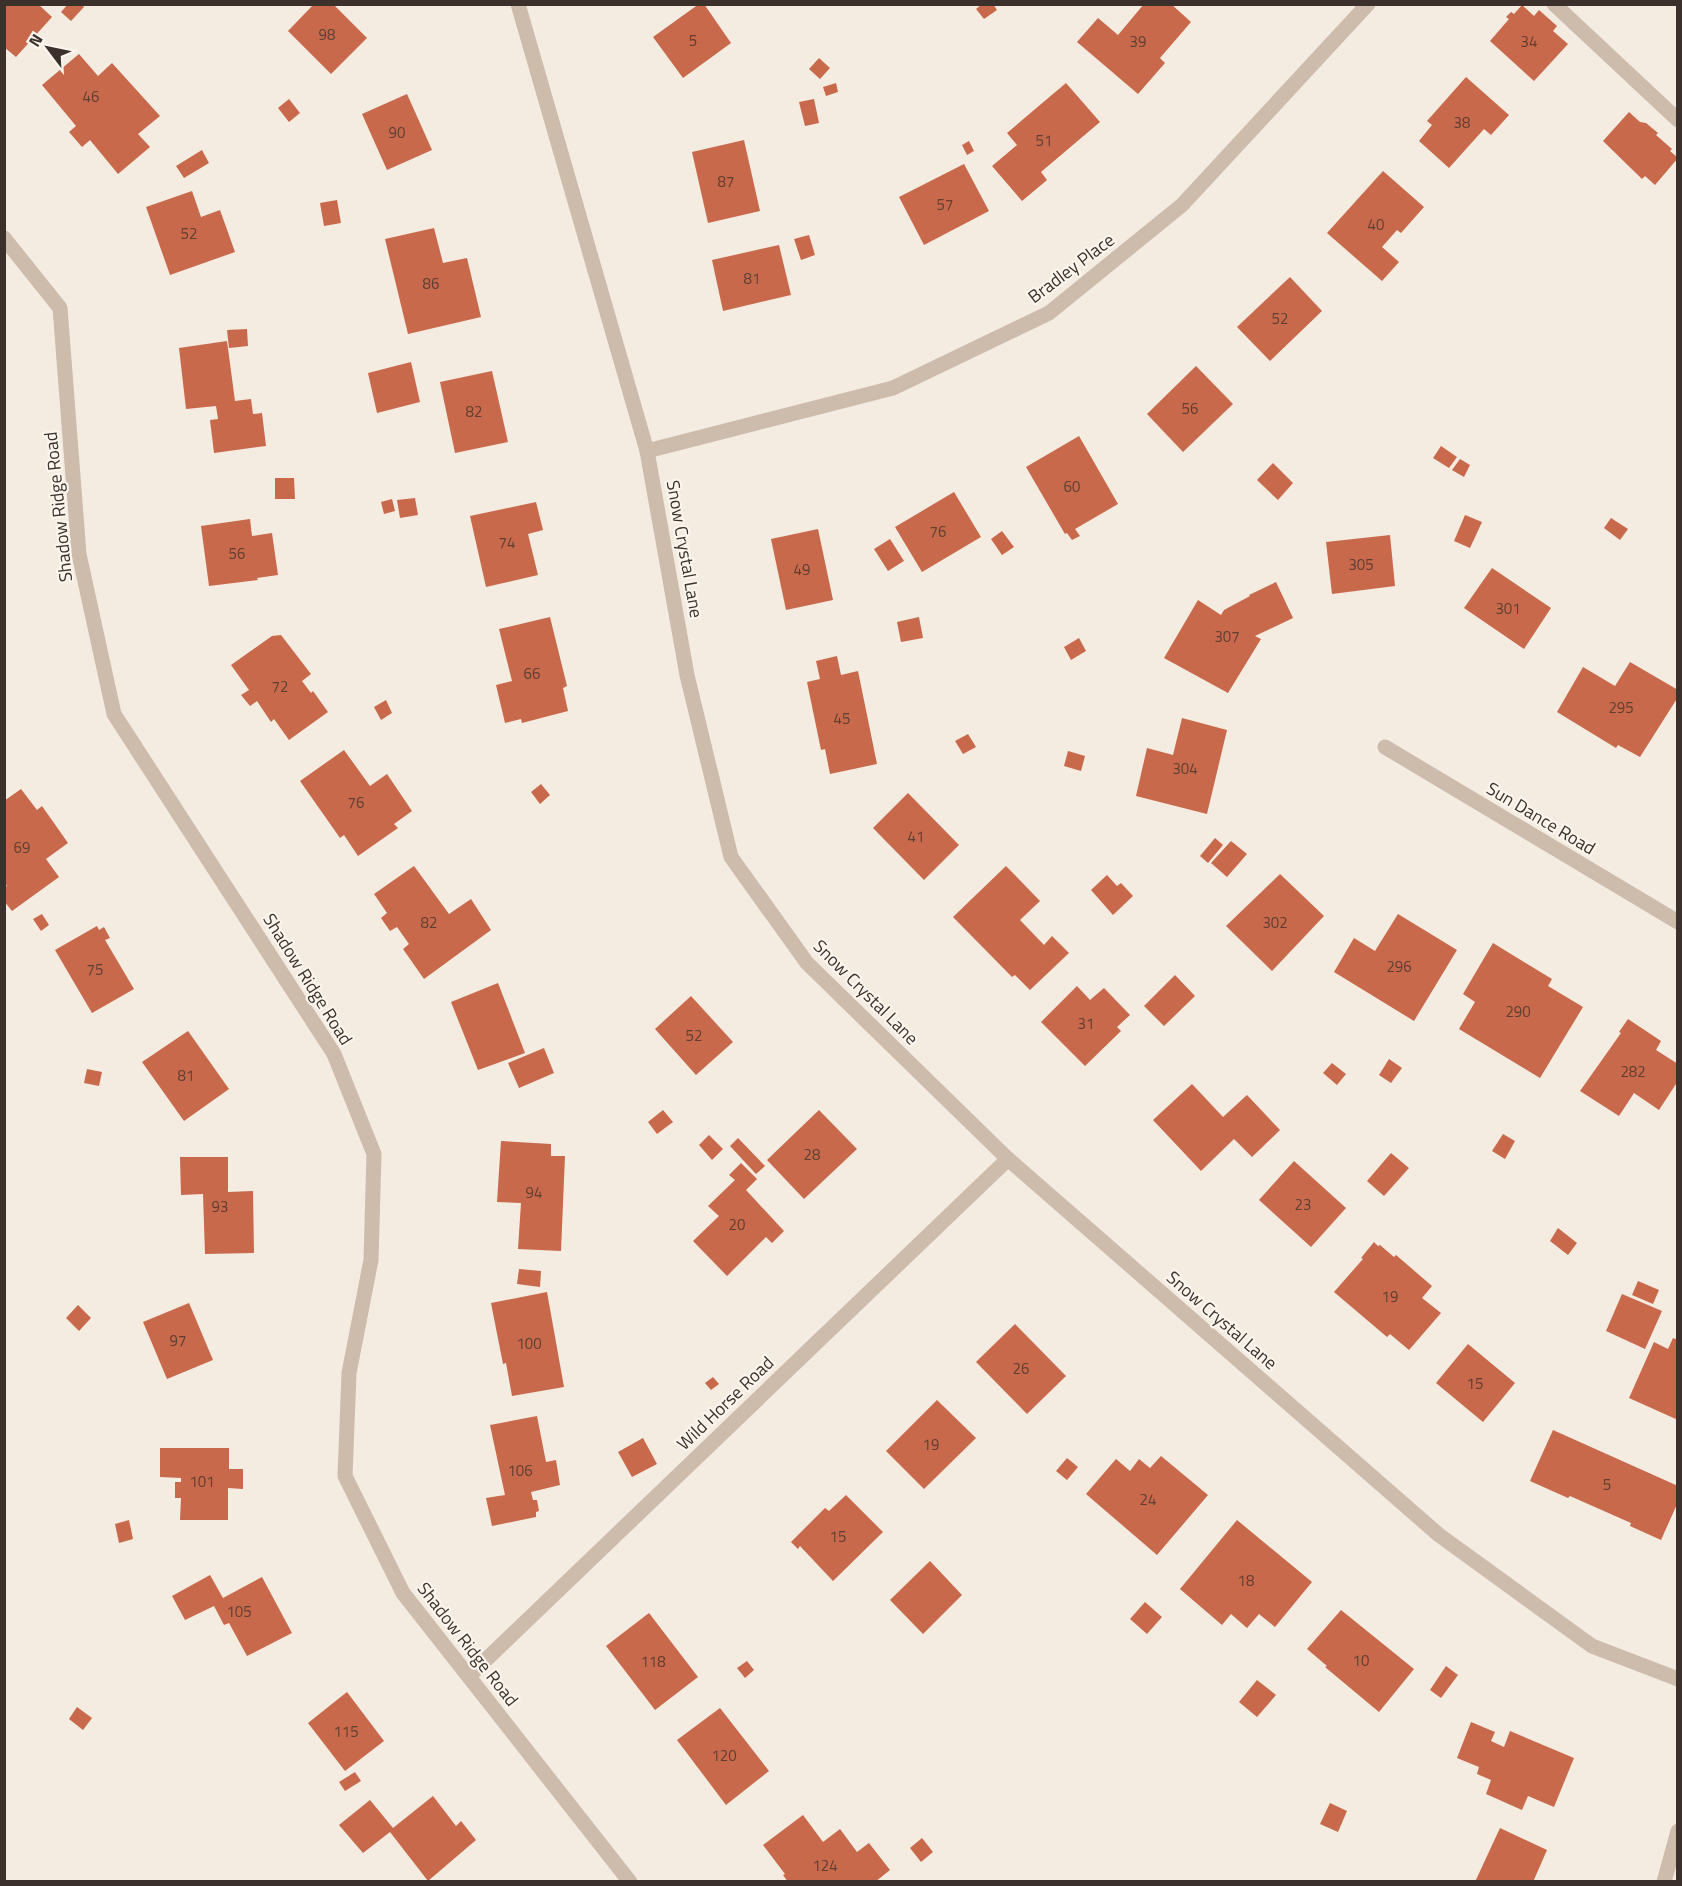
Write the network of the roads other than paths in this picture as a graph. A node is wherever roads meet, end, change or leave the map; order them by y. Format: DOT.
graph roads {
  1 [pos="518,4"];
  2 [pos="1368,4"];
  3 [pos="1554,4"];
  4 [pos="1677,120"];
  5 [pos="4,238"];
  6 [pos="647,451"];
  7 [pos="1385,747"];
  8 [pos="1677,922"];
  9 [pos="1008,1159"];
  10 [pos="469,1676"];
  11 [pos="1677,1679"];
  12 [pos="1677,1831"];
  13 [pos="630,1881"];
  14 [pos="1664,1881"];
  1 -- 6 [label="street, Snow Crystal Lane"];
  2 -- 6 [label="street, Bradley Place"];
  3 -- 4 [label="street"];
  5 -- 10 [label="street, Shadow Ridge Road"];
  6 -- 9 [label="street, Snow Crystal Lane"];
  7 -- 8 [label="street, Sun Dance Road"];
  9 -- 10 [label="street, Wild Horse Road"];
  9 -- 11 [label="street, Snow Crystal Lane"];
  10 -- 13 [label="street, Shadow Ridge Road"];
  12 -- 14 [label="street"];
}
